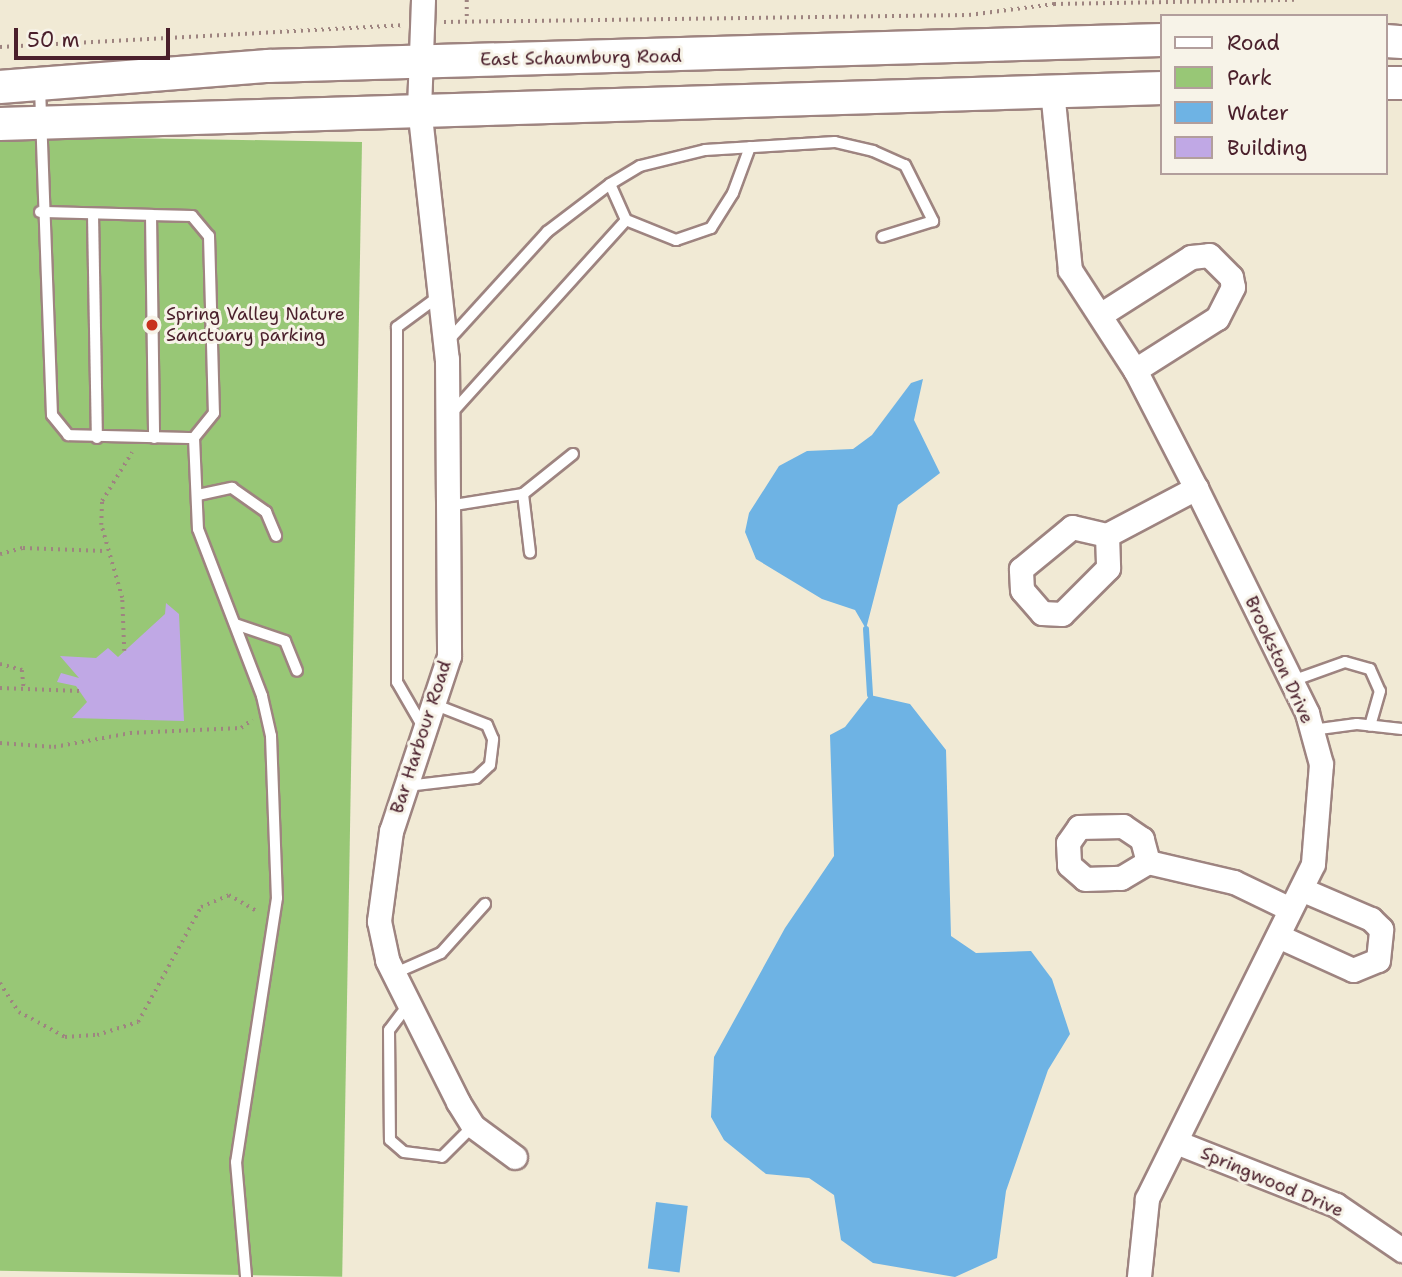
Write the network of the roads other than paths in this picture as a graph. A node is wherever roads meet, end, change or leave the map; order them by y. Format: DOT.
graph roads {
  1 [pos="423,0"];
  2 [pos="1160,40"];
  3 [pos="421,62"];
  4 [pos="39,85"];
  5 [pos="0,87"];
  6 [pos="1160,88"];
  7 [pos="1052,90"];
  8 [pos="419,107"];
  9 [pos="41,122"];
  10 [pos="0,124"];
  11 [pos="750,147"];
  12 [pos="610,184"];
  13 [pos="40,212"];
  14 [pos="93,214"];
  15 [pos="151,215"];
  16 [pos="626,220"];
  17 [pos="882,237"];
  18 [pos="439,296"];
  19 [pos="1100,315"];
  20 [pos="445,344"];
  21 [pos="1135,370"];
  22 [pos="448,417"];
  23 [pos="97,438"];
  24 [pos="154,438"];
  25 [pos="194,438"];
  26 [pos="573,454"];
  27 [pos="1196,488"];
  28 [pos="523,494"];
  29 [pos="198,495"];
  30 [pos="448,506"];
  31 [pos="1107,535"];
  32 [pos="275,536"];
  33 [pos="530,553"];
  34 [pos="235,624"];
  35 [pos="297,671"];
  36 [pos="1292,681"];
  37 [pos="433,704"];
  38 [pos="1370,726"];
  39 [pos="424,729"];
  40 [pos="1402,729"];
  41 [pos="1312,730"];
  42 [pos="404,786"];
  43 [pos="1148,862"];
  44 [pos="1295,899"];
  45 [pos="485,904"];
  46 [pos="1278,936"];
  47 [pos="393,974"];
  48 [pos="408,1004"];
  49 [pos="473,1126"];
  50 [pos="1176,1142"];
  51 [pos="515,1157"];
  52 [pos="1402,1250"];
  53 [pos="246,1277"];
  54 [pos="1139,1277"];
  1 -- 3 [label="street, Bar Harbour Road"];
  2 -- 3 [label="main road, East Schaumburg Road"];
  3 -- 4 [label="main road, East Schaumburg Road"];
  3 -- 8 [label="street, Bar Harbour Road"];
  4 -- 5 [label="main road, East Schaumburg Road"];
  4 -- 9 [label="lane"];
  6 -- 7 [label="main road"];
  7 -- 8 [label="main road"];
  7 -- 19 [label="street, Brookston Drive"];
  8 -- 9 [label="main road"];
  8 -- 18 [label="street, Bar Harbour Road"];
  9 -- 10 [label="main road"];
  9 -- 13 [label="lane"];
  11 -- 12 [label="lane"];
  11 -- 16 [label="lane"];
  11 -- 17 [label="lane"];
  12 -- 16 [label="lane"];
  12 -- 20 [label="lane"];
  13 -- 14 [label="lane"];
  13 -- 23 [label="lane"];
  14 -- 15 [label="lane"];
  14 -- 23 [label="lane"];
  15 -- 24 [label="lane"];
  15 -- 25 [label="lane"];
  16 -- 22 [label="lane"];
  18 -- 20 [label="street, Bar Harbour Road"];
  18 -- 39 [label="lane"];
  19 -- 21 [label="street, Brookston Drive"];
  19 -- 21 [label="street"];
  20 -- 22 [label="street, Bar Harbour Road"];
  21 -- 27 [label="street, Brookston Drive"];
  22 -- 30 [label="street, Bar Harbour Road"];
  23 -- 24 [label="lane"];
  24 -- 25 [label="lane"];
  25 -- 29 [label="lane"];
  26 -- 28 [label="lane"];
  27 -- 31 [label="street"];
  27 -- 36 [label="street, Brookston Drive"];
  28 -- 30 [label="lane"];
  28 -- 33 [label="lane"];
  29 -- 32 [label="lane"];
  29 -- 34 [label="lane"];
  30 -- 37 [label="street, Bar Harbour Road"];
  34 -- 35 [label="lane"];
  34 -- 53 [label="lane"];
  36 -- 38 [label="lane"];
  36 -- 41 [label="street, Brookston Drive"];
  37 -- 39 [label="street, Bar Harbour Road"];
  37 -- 42 [label="lane"];
  38 -- 40 [label="lane"];
  38 -- 41 [label="lane"];
  39 -- 42 [label="street, Bar Harbour Road"];
  41 -- 44 [label="street, Brookston Drive"];
  42 -- 47 [label="street, Bar Harbour Road"];
  43 -- 44 [label="street"];
  44 -- 46 [label="street, Brookston Drive"];
  44 -- 46 [label="street"];
  45 -- 47 [label="lane"];
  46 -- 50 [label="street, Brookston Drive"];
  47 -- 48 [label="street, Bar Harbour Road"];
  48 -- 49 [label="street, Bar Harbour Road"];
  48 -- 49 [label="lane"];
  49 -- 51 [label="street, Bar Harbour Road"];
  50 -- 52 [label="street, Springwood Drive"];
  50 -- 54 [label="street, Brookston Drive"];
}
